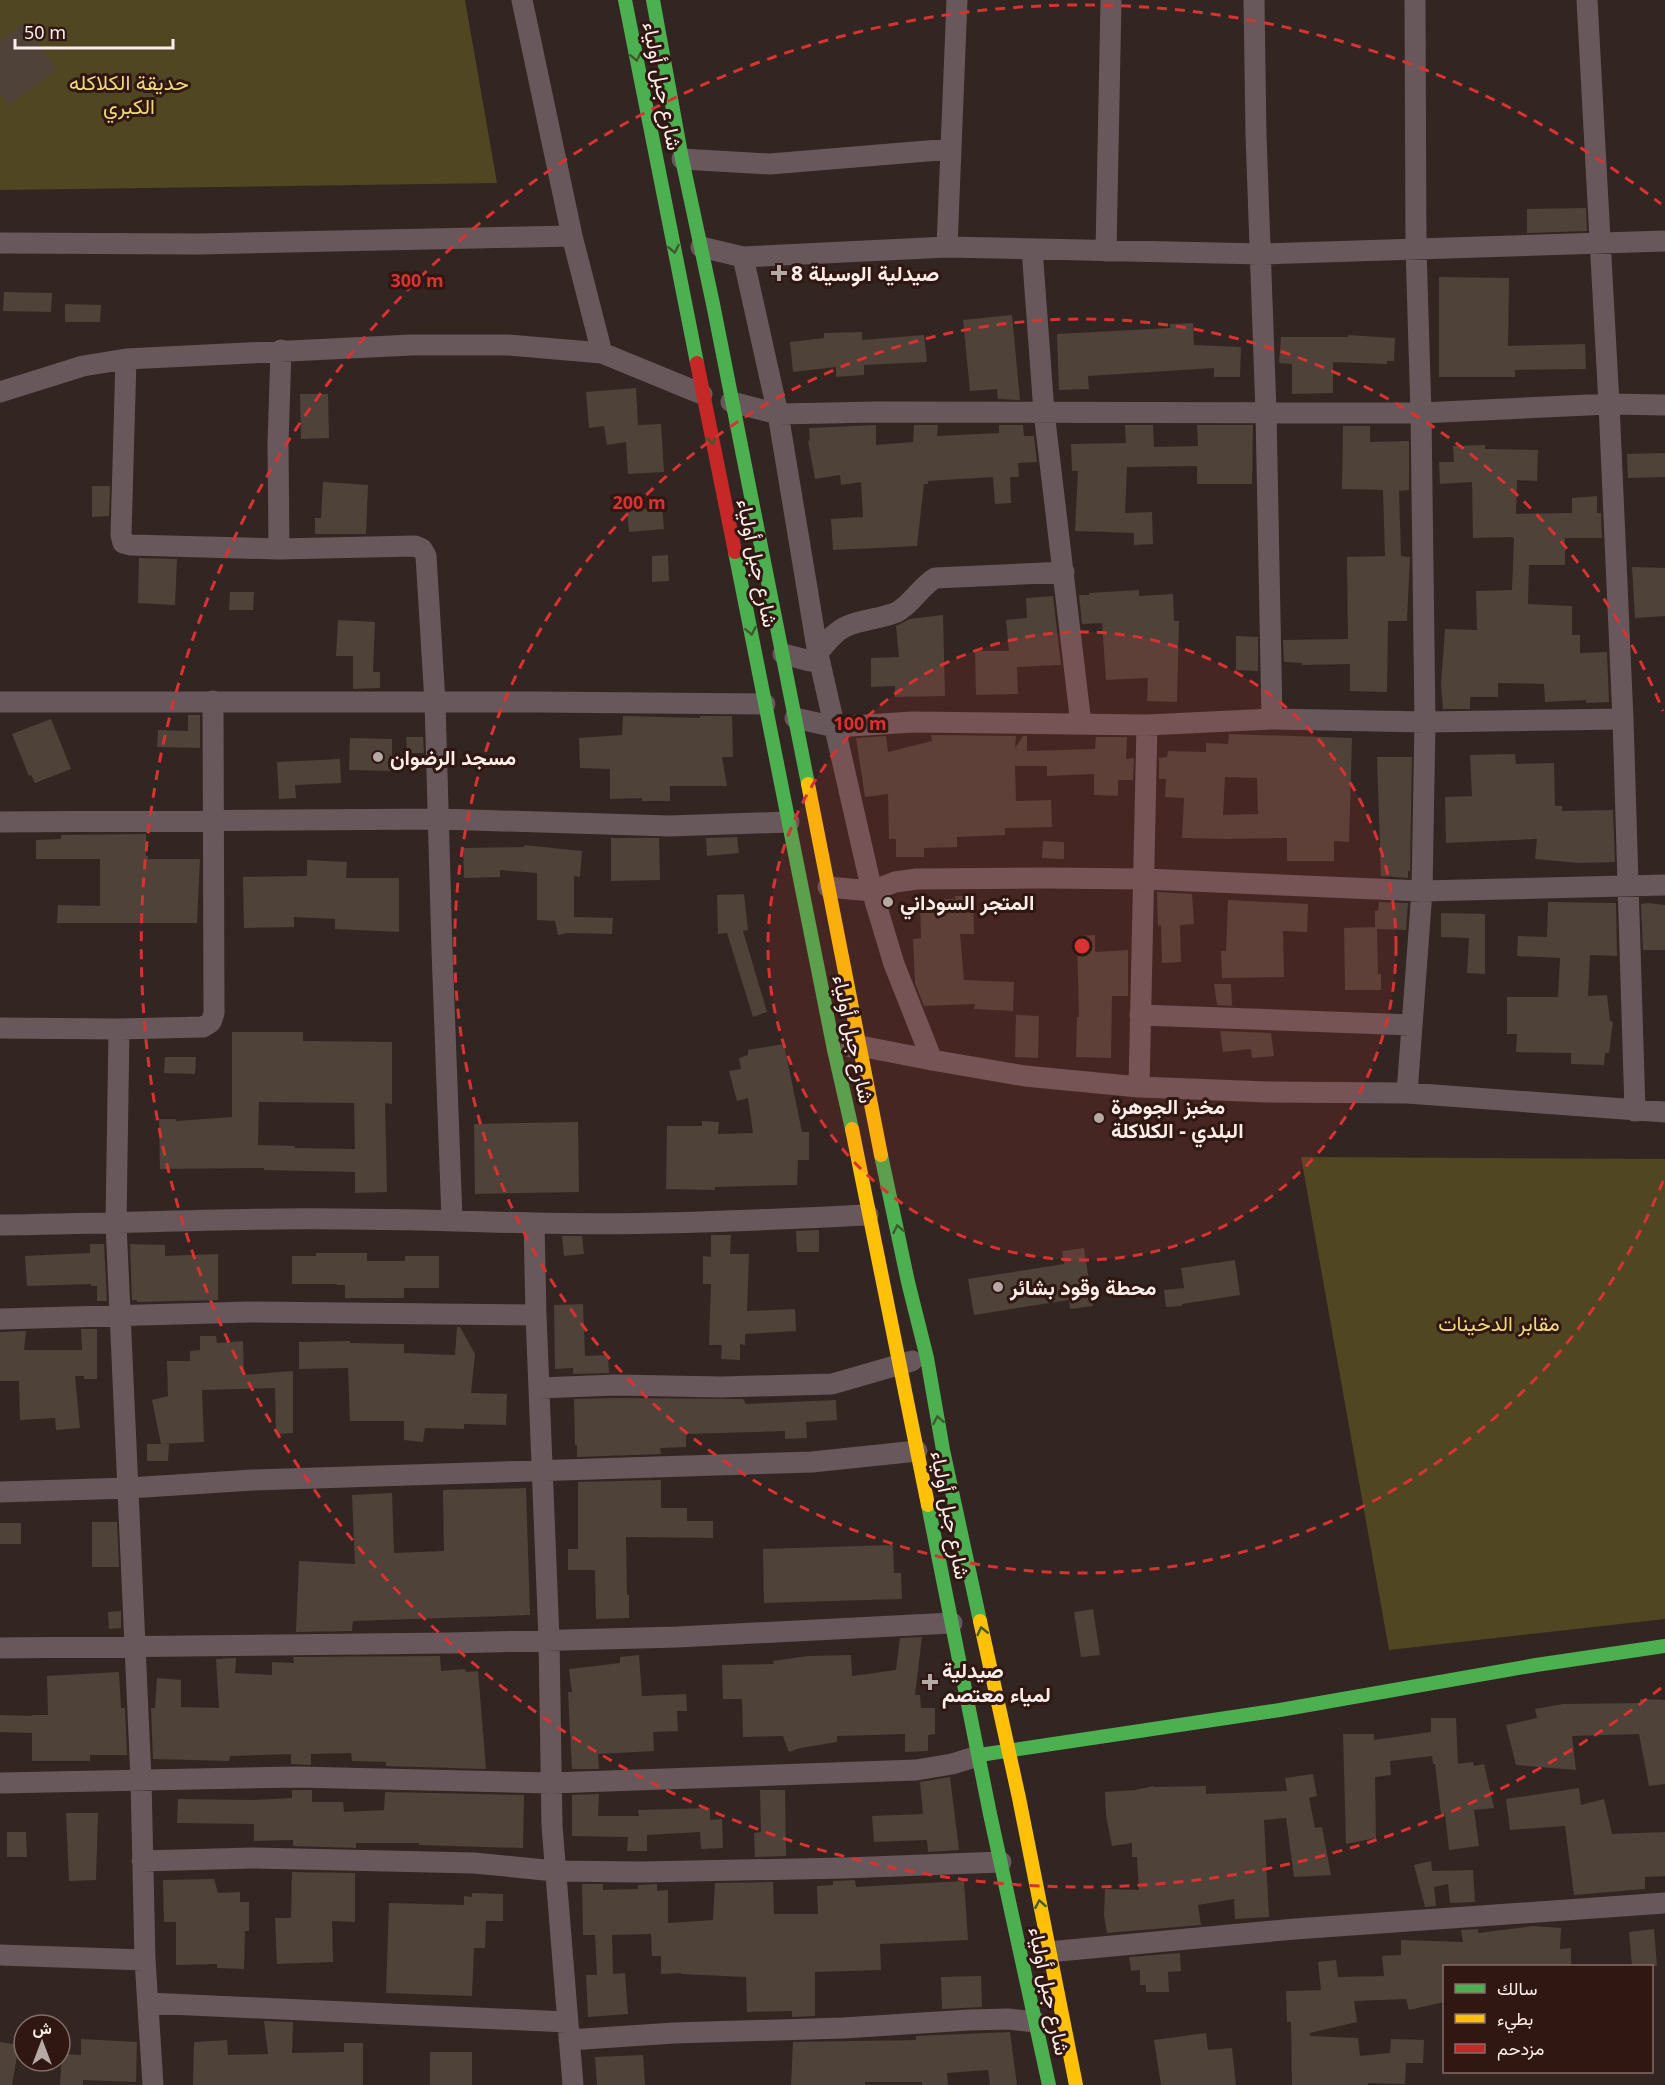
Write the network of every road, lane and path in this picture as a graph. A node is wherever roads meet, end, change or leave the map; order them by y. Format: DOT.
graph roads {
  1 [pos="522,0"];
  2 [pos="625,0"];
  3 [pos="653,0"];
  4 [pos="957,0"];
  5 [pos="1112,0"];
  6 [pos="1254,0"];
  7 [pos="1415,0"];
  8 [pos="1587,0"];
  9 [pos="951,149"];
  10 [pos="682,159"];
  11 [pos="572,236"];
  12 [pos="1665,241"];
  13 [pos="0,243"];
  14 [pos="1599,243"];
  15 [pos="701,247"];
  16 [pos="947,247"];
  17 [pos="1416,248"];
  18 [pos="1032,249"];
  19 [pos="1106,250"];
  20 [pos="1261,254"];
  21 [pos="742,257"];
  22 [pos="281,350"];
  23 [pos="602,353"];
  24 [pos="126,359"];
  25 [pos="0,392"];
  26 [pos="702,394"];
  27 [pos="731,402"];
  28 [pos="1609,404"];
  29 [pos="1665,405"];
  30 [pos="1044,412"];
  31 [pos="1266,412"];
  32 [pos="1421,413"];
  33 [pos="778,414"];
  34 [pos="279,549"];
  35 [pos="1064,572"];
  36 [pos="783,654"];
  37 [pos="818,654"];
  38 [pos="213,701"];
  39 [pos="0,702"];
  40 [pos="435,702"];
  41 [pos="765,704"];
  42 [pos="795,718"];
  43 [pos="1272,719"];
  44 [pos="1623,719"];
  45 [pos="1425,722"];
  46 [pos="1081,724"];
  47 [pos="1148,725"];
  48 [pos="836,727"];
  49 [pos="440,819"];
  50 [pos="213,820"];
  51 [pos="0,822"];
  52 [pos="789,822"];
  53 [pos="1145,879"];
  54 [pos="1665,885"];
  55 [pos="1630,886"];
  56 [pos="828,887"];
  57 [pos="872,891"];
  58 [pos="1422,891"];
  59 [pos="1140,1015"];
  60 [pos="1412,1025"];
  61 [pos="0,1028"];
  62 [pos="119,1029"];
  63 [pos="860,1046"];
  64 [pos="834,1050"];
  65 [pos="932,1060"];
  66 [pos="1139,1086"];
  67 [pos="1407,1094"];
  68 [pos="1635,1111"];
  69 [pos="1665,1112"];
  70 [pos="868,1215"];
  71 [pos="452,1220"];
  72 [pos="534,1223"];
  73 [pos="117,1224"];
  74 [pos="0,1225"];
  75 [pos="536,1314"];
  76 [pos="120,1316"];
  77 [pos="0,1319"];
  78 [pos="927,1358"];
  79 [pos="899,1365"];
  80 [pos="538,1388"];
  81 [pos="917,1451"];
  82 [pos="542,1470"];
  83 [pos="129,1488"];
  84 [pos="0,1492"];
  85 [pos="952,1623"];
  86 [pos="549,1639"];
  87 [pos="1665,1646"];
  88 [pos="135,1647"];
  89 [pos="0,1648"];
  90 [pos="1008,1750"];
  91 [pos="978,1756"];
  92 [pos="141,1779"];
  93 [pos="0,1783"];
  94 [pos="551,1783"];
  95 [pos="142,1861"];
  96 [pos="1001,1862"];
  97 [pos="555,1871"];
  98 [pos="1665,1903"];
  99 [pos="1048,1952"];
  100 [pos="0,1955"];
  101 [pos="145,1960"];
  102 [pos="148,2003"];
  103 [pos="1036,2022"];
  104 [pos="568,2031"];
  105 [pos="153,2085"];
  106 [pos="573,2085"];
  107 [pos="1049,2085"];
  108 [pos="1076,2085"];
  1 -- 11 [label="street"];
  2 -- 26 [label="main road, شارع جبل أولياء, one-way"];
  3 -- 10 [label="main road, شارع جبل أولياء"];
  4 -- 9 [label="street"];
  5 -- 19 [label="street"];
  6 -- 20 [label="street"];
  7 -- 17 [label="street"];
  8 -- 14 [label="street"];
  9 -- 10 [label="street"];
  9 -- 16 [label="street"];
  10 -- 15 [label="main road, شارع جبل أولياء"];
  11 -- 13 [label="street"];
  11 -- 23 [label="street"];
  12 -- 14 [label="street"];
  14 -- 17 [label="street"];
  14 -- 28 [label="street"];
  15 -- 21 [label="street"];
  15 -- 27 [label="main road, شارع جبل أولياء"];
  16 -- 18 [label="street"];
  16 -- 21 [label="street"];
  17 -- 20 [label="street"];
  17 -- 32 [label="street"];
  18 -- 19 [label="street"];
  18 -- 30 [label="street"];
  19 -- 20 [label="street"];
  20 -- 31 [label="street"];
  21 -- 33 [label="street"];
  22 -- 23 [label="street"];
  22 -- 24 [label="street"];
  22 -- 34 [label="street"];
  23 -- 26 [label="street"];
  24 -- 25 [label="street"];
  24 -- 34 [label="street"];
  26 -- 41 [label="main road, شارع جبل أولياء, one-way"];
  27 -- 33 [label="street"];
  27 -- 36 [label="main road, شارع جبل أولياء"];
  28 -- 29 [label="street"];
  28 -- 32 [label="street"];
  28 -- 44 [label="street"];
  30 -- 31 [label="street"];
  30 -- 33 [label="street"];
  30 -- 35 [label="street"];
  31 -- 32 [label="street"];
  31 -- 43 [label="street"];
  32 -- 45 [label="street"];
  33 -- 37 [label="street"];
  34 -- 40 [label="street"];
  35 -- 37 [label="street"];
  35 -- 46 [label="street"];
  36 -- 37 [label="street"];
  36 -- 42 [label="main road, شارع جبل أولياء"];
  37 -- 48 [label="street"];
  38 -- 39 [label="street"];
  38 -- 40 [label="street"];
  38 -- 50 [label="street"];
  40 -- 41 [label="street"];
  40 -- 49 [label="street"];
  41 -- 52 [label="main road, شارع جبل أولياء"];
  42 -- 48 [label="street"];
  42 -- 56 [label="main road, شارع جبل أولياء"];
  43 -- 45 [label="street"];
  43 -- 47 [label="street"];
  44 -- 45 [label="street"];
  44 -- 55 [label="street"];
  45 -- 58 [label="street"];
  46 -- 47 [label="street"];
  46 -- 48 [label="street"];
  47 -- 53 [label="street"];
  48 -- 57 [label="street"];
  49 -- 50 [label="street"];
  49 -- 52 [label="street"];
  49 -- 71 [label="street"];
  50 -- 51 [label="street"];
  50 -- 62 [label="street"];
  52 -- 64 [label="main road, شارع جبل أولياء"];
  53 -- 57 [label="street"];
  53 -- 58 [label="street"];
  53 -- 59 [label="street"];
  54 -- 55 [label="street"];
  55 -- 58 [label="street"];
  55 -- 68 [label="street"];
  56 -- 57 [label="street"];
  56 -- 63 [label="main road, شارع جبل أولياء"];
  57 -- 65 [label="street"];
  58 -- 60 [label="street"];
  59 -- 60 [label="street"];
  59 -- 66 [label="street"];
  60 -- 67 [label="street"];
  61 -- 62 [label="street"];
  62 -- 73 [label="street"];
  63 -- 64 [label="street"];
  63 -- 65 [label="street"];
  78 -- 63 [label="main road, شارع جبل أولياء, one-way"];
  64 -- 70 [label="main road, شارع جبل أولياء"];
  65 -- 66 [label="street"];
  66 -- 67 [label="street"];
  67 -- 68 [label="street"];
  68 -- 69 [label="street"];
  70 -- 72 [label="street"];
  70 -- 79 [label="main road, شارع جبل أولياء"];
  71 -- 72 [label="street"];
  71 -- 73 [label="street"];
  72 -- 75 [label="street"];
  73 -- 74 [label="street"];
  73 -- 76 [label="street"];
  75 -- 76 [label="street"];
  75 -- 80 [label="street"];
  76 -- 77 [label="street"];
  76 -- 83 [label="street"];
  78 -- 79 [label="street"];
  90 -- 78 [label="main road, شارع جبل أولياء, one-way"];
  79 -- 80 [label="street"];
  79 -- 81 [label="main road, شارع جبل أولياء"];
  80 -- 82 [label="street"];
  81 -- 82 [label="street"];
  81 -- 85 [label="main road, شارع جبل أولياء"];
  82 -- 83 [label="street"];
  82 -- 86 [label="street"];
  83 -- 84 [label="street"];
  83 -- 88 [label="street"];
  85 -- 86 [label="street"];
  85 -- 91 [label="main road, شارع جبل أولياء"];
  86 -- 88 [label="street"];
  86 -- 94 [label="street"];
  87 -- 90 [label="main road"];
  88 -- 89 [label="street"];
  88 -- 92 [label="street"];
  90 -- 91 [label="main road"];
  99 -- 90 [label="main road, شارع جبل أولياء, one-way"];
  91 -- 94 [label="street"];
  91 -- 96 [label="main road, شارع جبل أولياء"];
  92 -- 93 [label="street"];
  92 -- 94 [label="street"];
  92 -- 95 [label="street"];
  94 -- 97 [label="street"];
  95 -- 97 [label="street"];
  95 -- 101 [label="street"];
  96 -- 97 [label="street"];
  96 -- 103 [label="main road, شارع جبل أولياء"];
  97 -- 104 [label="street"];
  98 -- 99 [label="street"];
  99 -- 108 [label="main road, شارع جبل أولياء"];
  100 -- 101 [label="street"];
  101 -- 102 [label="street"];
  102 -- 104 [label="street"];
  102 -- 105 [label="street"];
  103 -- 104 [label="street"];
  103 -- 107 [label="main road, شارع جبل أولياء"];
  104 -- 106 [label="street"];
}
